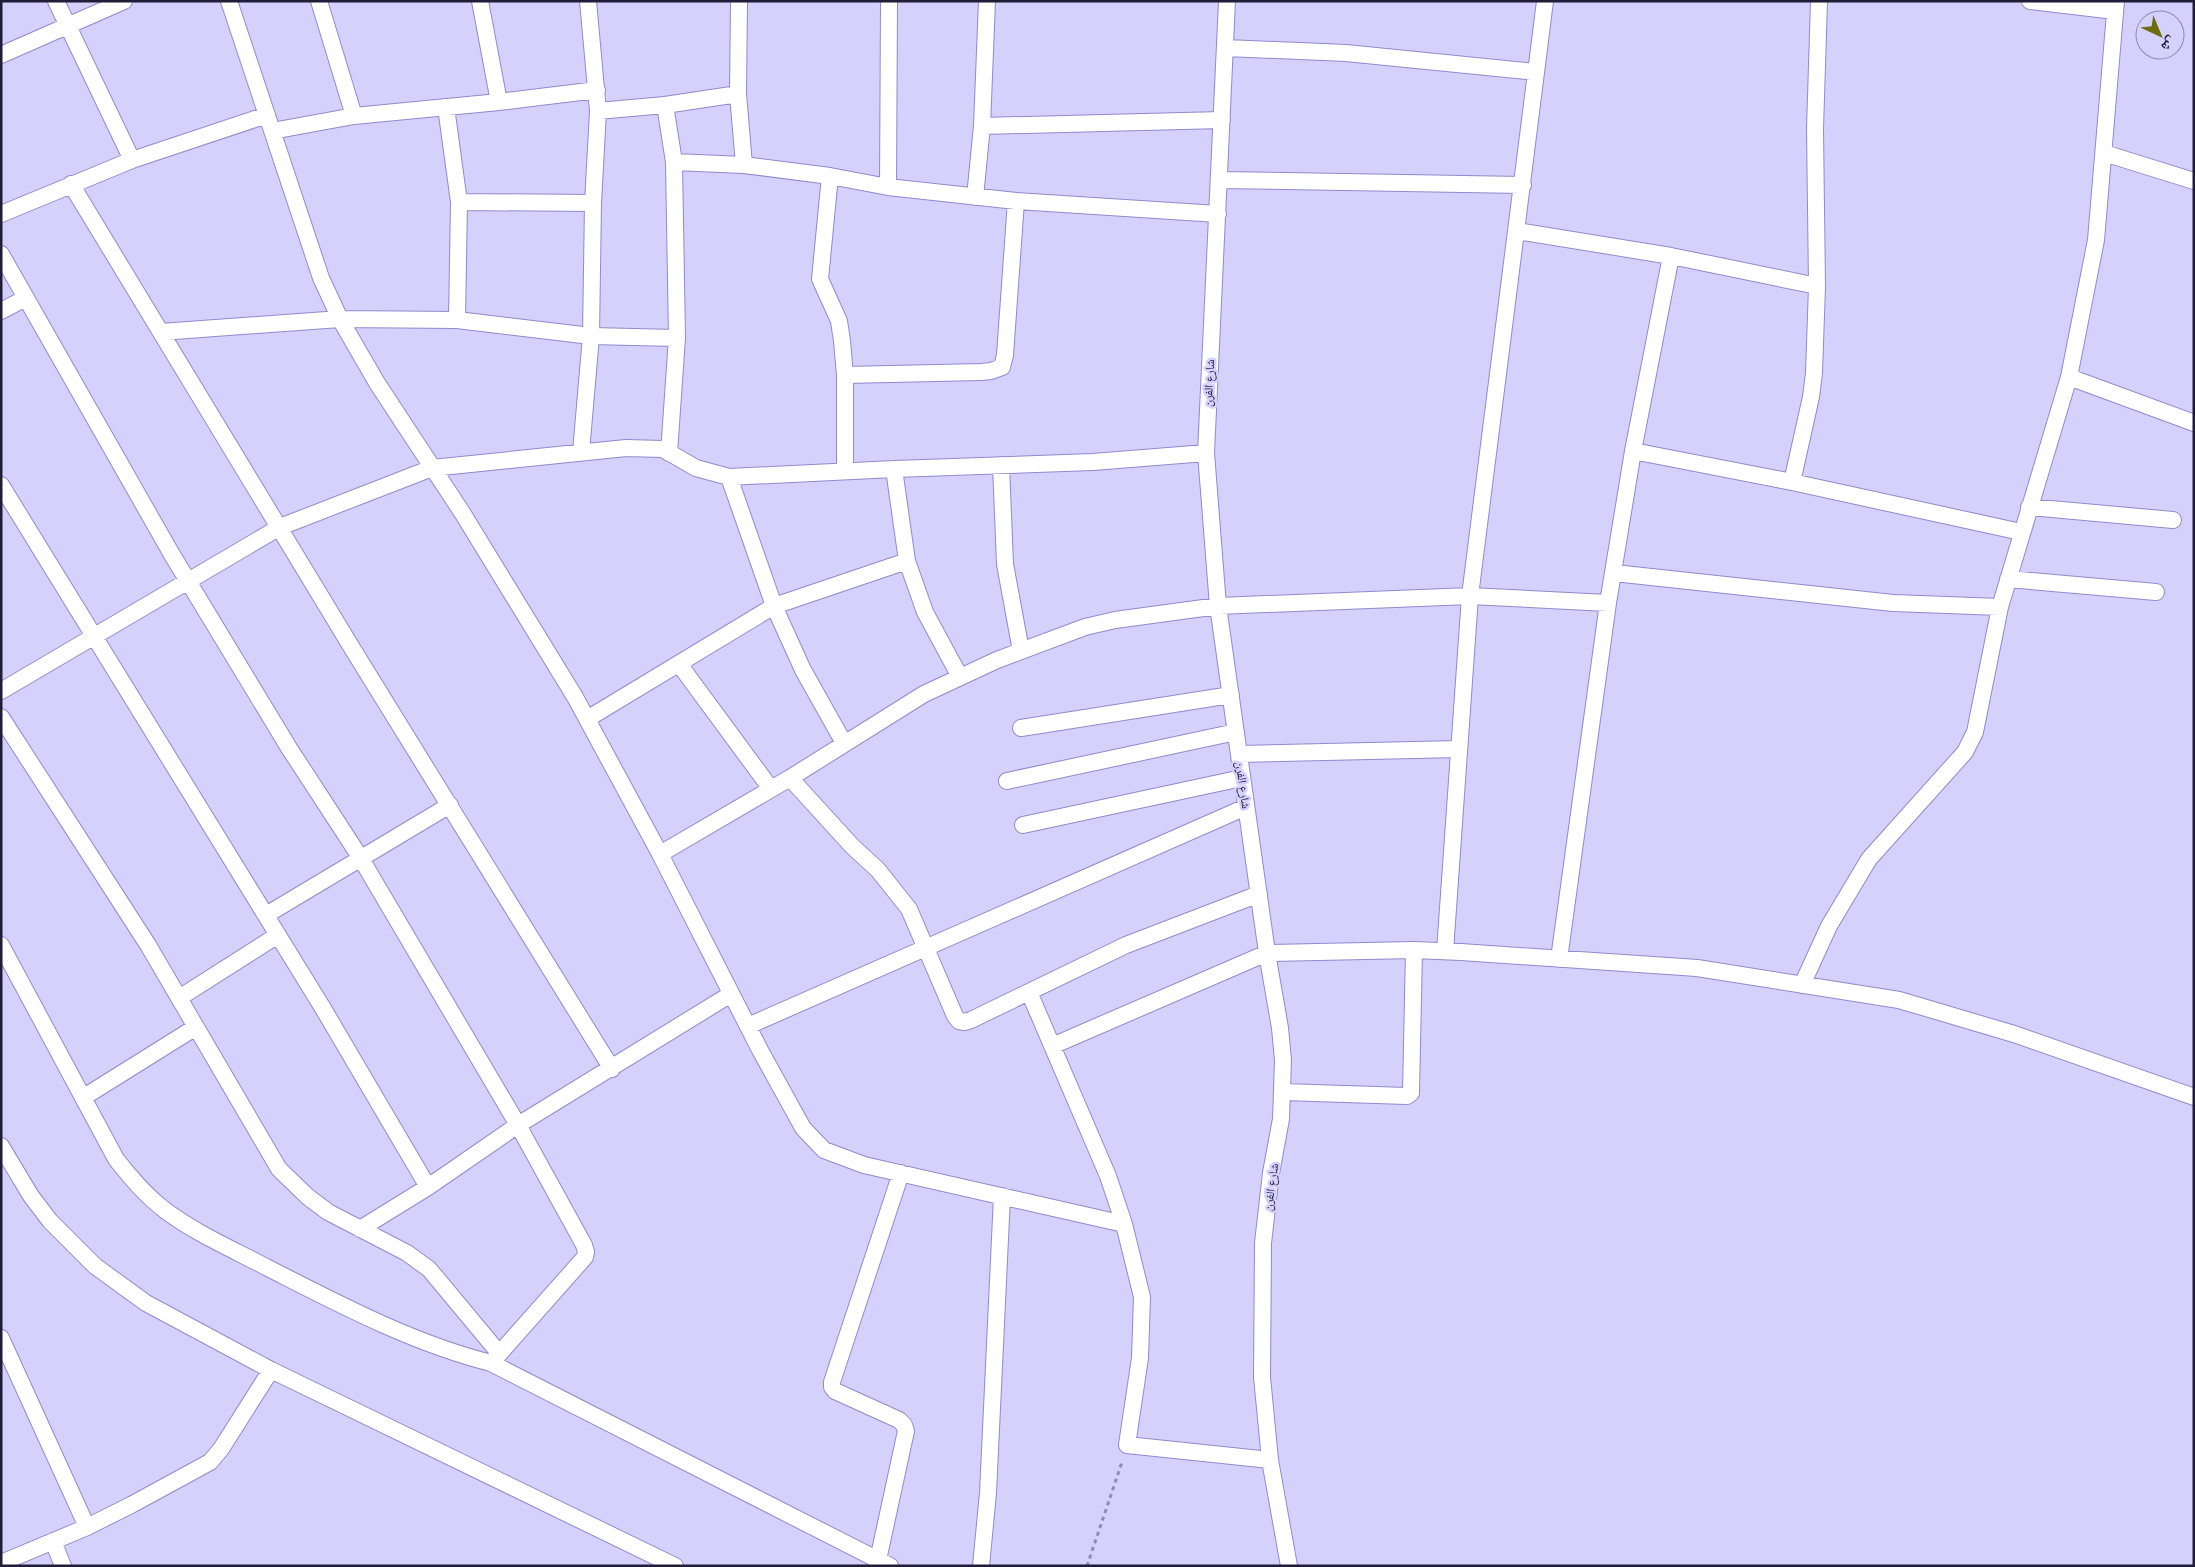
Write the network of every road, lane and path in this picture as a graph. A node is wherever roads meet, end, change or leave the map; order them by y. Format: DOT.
graph roads {
  1 [pos="56,1"];
  2 [pos="124,1"];
  3 [pos="229,1"];
  4 [pos="319,1"];
  5 [pos="480,1"];
  6 [pos="588,1"];
  7 [pos="738,1"];
  8 [pos="888,1"];
  9 [pos="987,1"];
  10 [pos="1227,1"];
  11 [pos="1545,1"];
  12 [pos="1819,1"];
  13 [pos="2030,1"];
  14 [pos="2115,6"];
  15 [pos="69,25"];
  16 [pos="1226,48"];
  17 [pos="1,56"];
  18 [pos="1536,72"];
  19 [pos="597,90"];
  20 [pos="738,94"];
  21 [pos="499,102"];
  22 [pos="665,105"];
  23 [pos="446,107"];
  24 [pos="598,111"];
  25 [pos="267,115"];
  26 [pos="354,116"];
  27 [pos="1222,120"];
  28 [pos="982,126"];
  29 [pos="272,131"];
  30 [pos="2104,153"];
  31 [pos="132,160"];
  32 [pos="674,162"];
  33 [pos="744,165"];
  34 [pos="830,176"];
  35 [pos="1219,180"];
  36 [pos="2194,181"];
  37 [pos="72,184"];
  38 [pos="1523,185"];
  39 [pos="888,187"];
  40 [pos="975,197"];
  41 [pos="1016,201"];
  42 [pos="459,202"];
  43 [pos="593,203"];
  44 [pos="1,214"];
  45 [pos="1218,214"];
  46 [pos="1517,231"];
  47 [pos="1,254"];
  48 [pos="1671,256"];
  49 [pos="1817,286"];
  50 [pos="26,298"];
  51 [pos="1,311"];
  52 [pos="340,319"];
  53 [pos="457,320"];
  54 [pos="161,332"];
  55 [pos="591,336"];
  56 [pos="678,338"];
  57 [pos="845,374"];
  58 [pos="2069,377"];
  59 [pos="2194,423"];
  60 [pos="581,452"];
  61 [pos="1633,452"];
  62 [pos="669,453"];
  63 [pos="1206,453"];
  64 [pos="1001,465"];
  65 [pos="432,468"];
  66 [pos="894,469"];
  67 [pos="845,471"];
  68 [pos="729,477"];
  69 [pos="1792,482"];
  70 [pos="1,485"];
  71 [pos="2029,507"];
  72 [pos="2173,520"];
  73 [pos="280,527"];
  74 [pos="2021,532"];
  75 [pos="907,561"];
  76 [pos="1614,573"];
  77 [pos="2008,579"];
  78 [pos="189,582"];
  79 [pos="2156,592"];
  80 [pos="1470,596"];
  81 [pos="1608,603"];
  82 [pos="774,606"];
  83 [pos="1218,606"];
  84 [pos="2000,607"];
  85 [pos="95,637"];
  86 [pos="1021,651"];
  87 [pos="680,664"];
  88 [pos="960,678"];
  89 [pos="1,691"];
  90 [pos="1231,695"];
  91 [pos="1,718"];
  92 [pos="587,719"];
  93 [pos="1021,728"];
  94 [pos="1236,732"];
  95 [pos="844,743"];
  96 [pos="1459,749"];
  97 [pos="1239,754"];
  98 [pos="790,778"];
  99 [pos="1242,778"];
  100 [pos="1007,781"];
  101 [pos="771,789"];
  102 [pos="450,804"];
  103 [pos="1246,807"];
  104 [pos="1023,825"];
  105 [pos="660,854"];
  106 [pos="360,857"];
  107 [pos="1259,894"];
  108 [pos="266,915"];
  109 [pos="278,935"];
  110 [pos="1,945"];
  111 [pos="924,947"];
  112 [pos="1414,950"];
  113 [pos="1445,951"];
  114 [pos="1267,953"];
  115 [pos="1559,959"];
  116 [pos="1802,985"];
  117 [pos="1029,992"];
  118 [pos="731,994"];
  119 [pos="179,998"];
  120 [pos="748,1026"];
  121 [pos="196,1027"];
  122 [pos="1052,1046"];
  123 [pos="612,1069"];
  124 [pos="1283,1092"];
  125 [pos="84,1097"];
  126 [pos="2194,1097"];
  127 [pos="518,1125"];
  128 [pos="1,1146"];
  129 [pos="7,1172"];
  130 [pos="900,1173"];
  131 [pos="428,1187"];
  132 [pos="1002,1196"];
  133 [pos="1124,1224"];
  134 [pos="360,1229"];
  135 [pos="1,1338"];
  136 [pos="495,1358"];
  137 [pos="271,1370"];
  138 [pos="1128,1445"];
  139 [pos="1270,1460"];
  140 [pos="87,1527"];
  141 [pos="53,1541"];
  142 [pos="1,1563"];
  143 [pos="884,1563"];
  144 [pos="63,1566"];
  145 [pos="675,1566"];
  146 [pos="982,1566"];
  147 [pos="1088,1566"];
  148 [pos="1289,1566"];
  1 -- 15 [label="street"];
  2 -- 15 [label="street"];
  3 -- 25 [label="street"];
  4 -- 26 [label="street"];
  5 -- 21 [label="street"];
  6 -- 19 [label="street"];
  7 -- 20 [label="street"];
  8 -- 39 [label="street"];
  9 -- 28 [label="street"];
  10 -- 16 [label="street, شارع الفرن"];
  11 -- 18 [label="street"];
  12 -- 49 [label="street"];
  13 -- 14 [label="street"];
  14 -- 30 [label="street"];
  15 -- 17 [label="street"];
  15 -- 31 [label="street"];
  16 -- 18 [label="street"];
  16 -- 27 [label="street, شارع الفرن"];
  18 -- 38 [label="street"];
  19 -- 21 [label="street"];
  19 -- 24 [label="street"];
  20 -- 22 [label="street"];
  20 -- 33 [label="street"];
  21 -- 23 [label="street"];
  22 -- 24 [label="street"];
  22 -- 32 [label="street"];
  23 -- 26 [label="street"];
  23 -- 42 [label="street"];
  24 -- 43 [label="street"];
  25 -- 29 [label="street"];
  25 -- 31 [label="street"];
  26 -- 29 [label="street"];
  27 -- 28 [label="street"];
  27 -- 35 [label="street, شارع الفرن"];
  28 -- 40 [label="street"];
  29 -- 52 [label="street"];
  30 -- 36 [label="street"];
  30 -- 58 [label="street"];
  31 -- 37 [label="street"];
  32 -- 33 [label="street"];
  32 -- 56 [label="street"];
  33 -- 34 [label="street"];
  34 -- 39 [label="street"];
  34 -- 57 [label="street"];
  35 -- 38 [label="street"];
  35 -- 45 [label="street, شارع الفرن"];
  37 -- 44 [label="street"];
  37 -- 54 [label="street"];
  38 -- 46 [label="street"];
  39 -- 40 [label="street"];
  40 -- 41 [label="street"];
  41 -- 45 [label="street"];
  41 -- 57 [label="street"];
  42 -- 43 [label="street"];
  42 -- 53 [label="street"];
  43 -- 55 [label="street"];
  45 -- 63 [label="street, شارع الفرن"];
  46 -- 48 [label="street"];
  46 -- 80 [label="street"];
  47 -- 50 [label="street"];
  48 -- 49 [label="street"];
  48 -- 61 [label="street"];
  49 -- 69 [label="street"];
  50 -- 51 [label="street"];
  50 -- 78 [label="street"];
  52 -- 53 [label="street"];
  52 -- 54 [label="street"];
  52 -- 65 [label="street"];
  53 -- 55 [label="street"];
  54 -- 73 [label="street"];
  55 -- 56 [label="street"];
  55 -- 60 [label="street"];
  56 -- 62 [label="street"];
  57 -- 67 [label="street"];
  58 -- 59 [label="street"];
  58 -- 71 [label="street"];
  60 -- 62 [label="street"];
  60 -- 65 [label="street"];
  61 -- 69 [label="street"];
  61 -- 76 [label="street"];
  62 -- 68 [label="street"];
  63 -- 64 [label="street"];
  63 -- 83 [label="street, شارع الفرن"];
  64 -- 66 [label="street"];
  64 -- 86 [label="street"];
  65 -- 73 [label="street"];
  65 -- 92 [label="street"];
  66 -- 67 [label="street"];
  66 -- 75 [label="street"];
  67 -- 68 [label="street"];
  68 -- 82 [label="street"];
  69 -- 74 [label="street"];
  70 -- 85 [label="street"];
  71 -- 72 [label="street"];
  71 -- 74 [label="street"];
  73 -- 78 [label="street"];
  73 -- 102 [label="street"];
  74 -- 77 [label="street"];
  75 -- 82 [label="street"];
  75 -- 88 [label="street"];
  76 -- 81 [label="street"];
  76 -- 84 [label="street"];
  77 -- 79 [label="street"];
  77 -- 84 [label="street"];
  78 -- 85 [label="street"];
  78 -- 106 [label="street"];
  80 -- 81 [label="street"];
  80 -- 83 [label="street"];
  80 -- 96 [label="street"];
  81 -- 115 [label="street"];
  82 -- 87 [label="street"];
  82 -- 95 [label="street"];
  83 -- 86 [label="street"];
  83 -- 90 [label="street, شارع الفرن"];
  84 -- 116 [label="street"];
  85 -- 89 [label="street"];
  85 -- 108 [label="street"];
  86 -- 88 [label="street"];
  87 -- 92 [label="street"];
  87 -- 101 [label="street"];
  88 -- 95 [label="street"];
  90 -- 93 [label="street"];
  90 -- 94 [label="street, شارع الفرن"];
  91 -- 119 [label="street"];
  92 -- 105 [label="street"];
  94 -- 97 [label="street, شارع الفرن"];
  94 -- 100 [label="street"];
  95 -- 98 [label="street"];
  96 -- 97 [label="street"];
  96 -- 113 [label="street"];
  97 -- 99 [label="street, شارع الفرن"];
  98 -- 101 [label="street"];
  98 -- 111 [label="street"];
  99 -- 103 [label="street, شارع الفرن"];
  99 -- 104 [label="street"];
  101 -- 105 [label="street"];
  102 -- 106 [label="street"];
  102 -- 123 [label="street"];
  103 -- 107 [label="street, شارع الفرن"];
  103 -- 111 [label="street"];
  105 -- 118 [label="street"];
  106 -- 108 [label="street"];
  106 -- 127 [label="street"];
  107 -- 114 [label="street, شارع الفرن"];
  107 -- 117 [label="street"];
  108 -- 109 [label="street"];
  109 -- 119 [label="street"];
  109 -- 131 [label="street"];
  110 -- 125 [label="street"];
  111 -- 117 [label="street"];
  111 -- 120 [label="street"];
  112 -- 113 [label="street"];
  112 -- 114 [label="street"];
  112 -- 124 [label="street"];
  113 -- 115 [label="street"];
  114 -- 122 [label="street"];
  114 -- 124 [label="street, شارع الفرن"];
  115 -- 116 [label="street"];
  116 -- 126 [label="street"];
  117 -- 122 [label="street"];
  118 -- 120 [label="street"];
  118 -- 123 [label="street"];
  119 -- 121 [label="street"];
  120 -- 130 [label="street"];
  121 -- 125 [label="street"];
  121 -- 134 [label="street"];
  122 -- 133 [label="street"];
  123 -- 127 [label="street"];
  124 -- 139 [label="street, شارع الفرن"];
  125 -- 136 [label="street"];
  127 -- 131 [label="street"];
  127 -- 136 [label="street"];
  128 -- 129 [label="street"];
  129 -- 137 [label="street"];
  130 -- 132 [label="street"];
  130 -- 143 [label="street"];
  131 -- 134 [label="street"];
  132 -- 133 [label="street"];
  132 -- 146 [label="street"];
  133 -- 138 [label="street"];
  134 -- 136 [label="street"];
  135 -- 140 [label="street"];
  136 -- 143 [label="street"];
  137 -- 140 [label="street"];
  137 -- 145 [label="street"];
  138 -- 139 [label="street"];
  138 -- 147 [label="path"];
  139 -- 148 [label="street, شارع الفرن"];
  140 -- 141 [label="street"];
  141 -- 142 [label="street"];
  141 -- 144 [label="street"];
}
